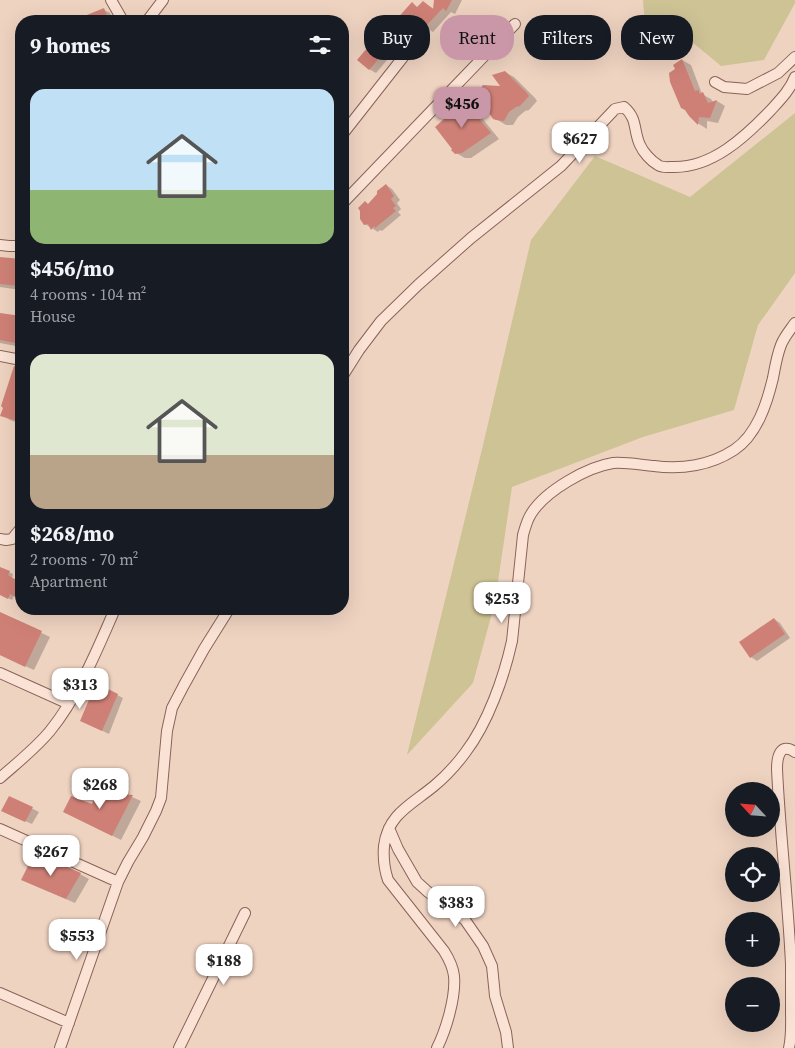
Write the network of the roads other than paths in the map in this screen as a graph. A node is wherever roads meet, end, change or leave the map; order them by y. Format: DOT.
graph roads {
  1 [pos="111,0"];
  2 [pos="163,0"];
  3 [pos="120,15"];
  4 [pos="152,15"];
  5 [pos="515,24"];
  6 [pos="795,57"];
  7 [pos="401,60"];
  8 [pos="795,77"];
  9 [pos="715,82"];
  10 [pos="349,126"];
  11 [pos="349,197"];
  12 [pos="0,245"];
  13 [pos="15,246"];
  14 [pos="795,323"];
  15 [pos="0,356"];
  16 [pos="15,359"];
  17 [pos="349,366"];
  18 [pos="15,535"];
  19 [pos="0,539"];
  20 [pos="112,615"];
  21 [pos="225,615"];
  22 [pos="0,673"];
  23 [pos="69,704"];
  24 [pos="795,752"];
  25 [pos="0,778"];
  26 [pos="389,828"];
  27 [pos="0,829"];
  28 [pos="118,882"];
  29 [pos="245,913"];
  30 [pos="0,993"];
  31 [pos="69,1023"];
  32 [pos="60,1048"];
  33 [pos="179,1048"];
  34 [pos="437,1048"];
  35 [pos="508,1048"];
  36 [pos="789,1048"];
  1 -- 3 [label="street"];
  2 -- 4 [label="street"];
  5 -- 11 [label="street"];
  6 -- 9 [label="street"];
  7 -- 10 [label="street"];
  8 -- 17 [label="street"];
  12 -- 13 [label="street"];
  14 -- 26 [label="street"];
  15 -- 16 [label="street"];
  18 -- 19 [label="street"];
  20 -- 23 [label="street"];
  21 -- 28 [label="street"];
  22 -- 23 [label="street"];
  23 -- 25 [label="street"];
  24 -- 36 [label="street"];
  26 -- 34 [label="street"];
  26 -- 35 [label="street"];
  27 -- 28 [label="street"];
  28 -- 31 [label="street"];
  29 -- 33 [label="street"];
  30 -- 31 [label="street"];
  31 -- 32 [label="street"];
}
